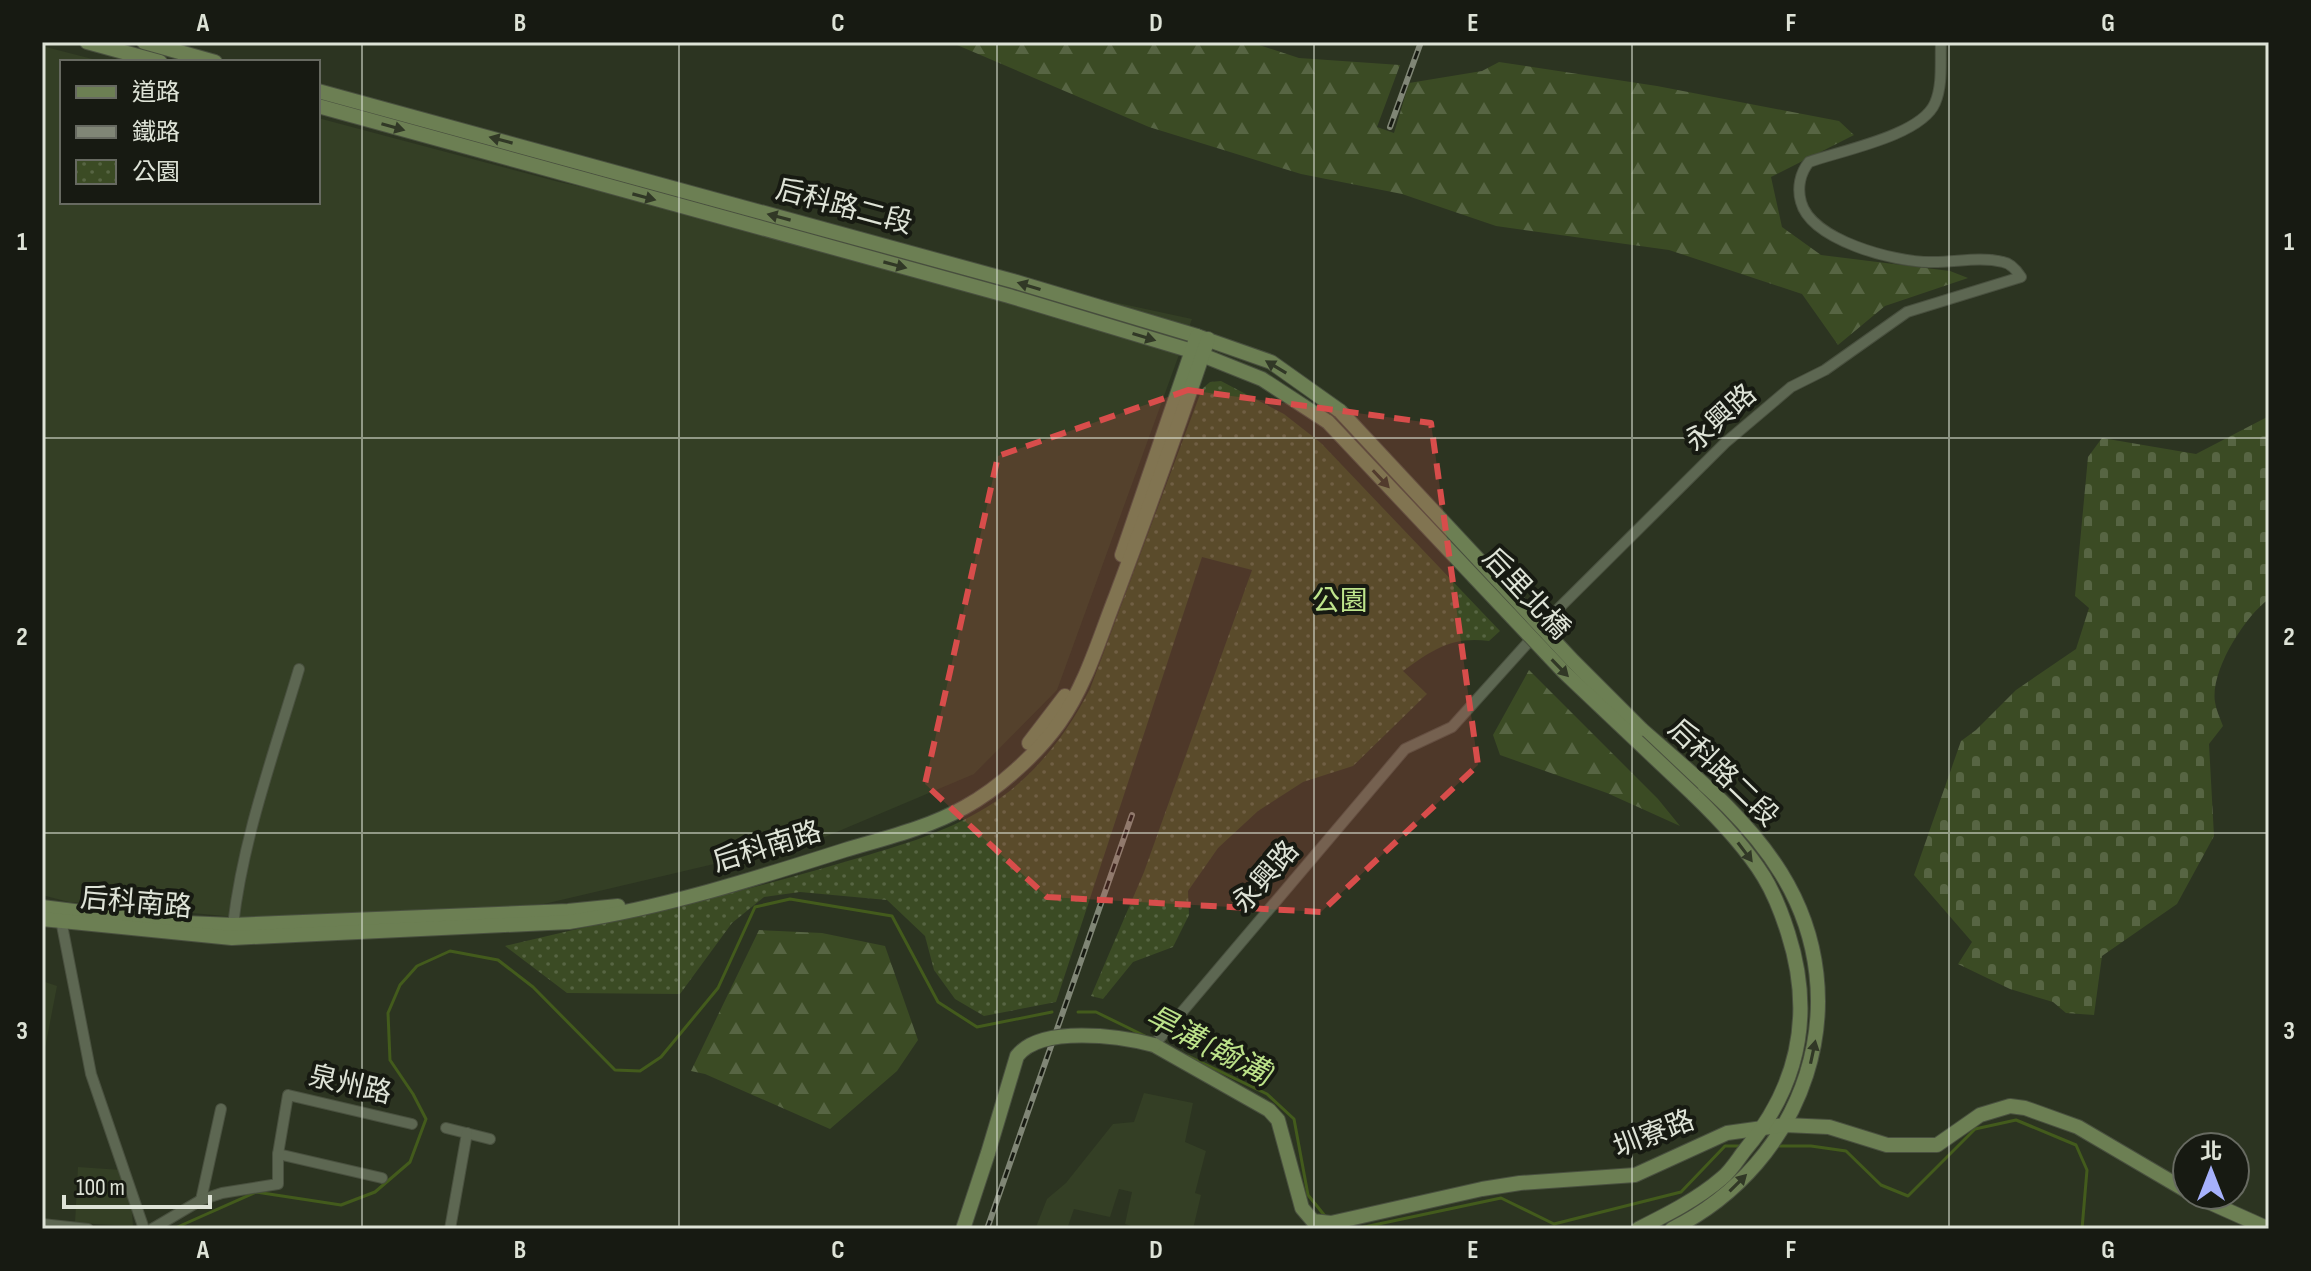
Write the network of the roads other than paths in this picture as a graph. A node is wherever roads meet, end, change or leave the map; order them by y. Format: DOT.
graph roads {
  1 [pos="87,42"];
  2 [pos="144,42"];
  3 [pos="1941,42"];
  4 [pos="129,48"];
  5 [pos="156,60"];
  6 [pos="208,60"];
  7 [pos="320,92"];
  8 [pos="320,107"];
  9 [pos="538,150"];
  10 [pos="534,167"];
  11 [pos="855,238"];
  12 [pos="852,254"];
  13 [pos="1202,337"];
  14 [pos="1197,353"];
  15 [pos="1340,411"];
  16 [pos="1328,422"];
  17 [pos="299,669"];
  18 [pos="1641,729"];
  19 [pos="1693,794"];
  20 [pos="42,907"];
  21 [pos="60,917"];
  22 [pos="42,919"];
  23 [pos="233,932"];
  24 [pos="1154,1045"];
  25 [pos="221,1109"];
  26 [pos="412,1124"];
  27 [pos="1785,1125"];
  28 [pos="1765,1127"];
  29 [pos="446,1128"];
  30 [pos="467,1133"];
  31 [pos="490,1139"];
  32 [pos="278,1154"];
  33 [pos="382,1178"];
  34 [pos="2171,1182"];
  35 [pos="201,1200"];
  36 [pos="2229,1211"];
  37 [pos="42,1224"];
  38 [pos="1672,1224"];
  39 [pos="88,1229"];
  40 [pos="144,1229"];
  41 [pos="152,1229"];
  42 [pos="450,1229"];
  43 [pos="963,1229"];
  44 [pos="1638,1229"];
  45 [pos="2269,1229"];
  1 -- 4 [label="street"];
  2 -- 6 [label="street"];
  3 -- 24 [label="street, 永興路"];
  4 -- 5 [label="street"];
  9 -- 7 [label="street, 后科路二段, one-way"];
  8 -- 10 [label="street, 后科路二段, one-way"];
  9 -- 10 [label="street"];
  11 -- 9 [label="street, 后科路二段, one-way"];
  10 -- 12 [label="street, 后科路二段, one-way"];
  11 -- 12 [label="street"];
  13 -- 11 [label="street, 后科路二段, one-way"];
  12 -- 14 [label="street, 后科路二段, one-way"];
  13 -- 14 [label="street, 后科南路"];
  15 -- 13 [label="street, 后科路二段, one-way"];
  14 -- 16 [label="street, 后科路二段"];
  14 -- 23 [label="street, 后科南路"];
  15 -- 18 [label="street, 后里北橋, bridge"];
  16 -- 19 [label="street, 后里北橋, one-way, bridge"];
  17 -- 23 [label="street"];
  27 -- 18 [label="street, 后科路二段, one-way"];
  19 -- 28 [label="street, 后科路二段, one-way"];
  20 -- 21 [label="street, 后科南路"];
  21 -- 22 [label="street, 后科南路"];
  21 -- 23 [label="street, 后科南路"];
  21 -- 40 [label="street"];
  24 -- 28 [label="street, 圳寮路"];
  24 -- 43 [label="street, bridge"];
  25 -- 35 [label="street"];
  26 -- 32 [label="street, 泉州路"];
  27 -- 28 [label="street, 圳寮路"];
  27 -- 34 [label="street, 圳寮路"];
  38 -- 27 [label="street, 后科路二段, one-way"];
  28 -- 38 [label="street, 后科路二段"];
  29 -- 30 [label="street"];
  30 -- 31 [label="street"];
  30 -- 42 [label="street"];
  32 -- 33 [label="street"];
  32 -- 35 [label="street, 泉州路"];
  35 -- 41 [label="street, 泉州路"];
  36 -- 45 [label="street"];
  37 -- 39 [label="street"];
  38 -- 44 [label="street"];
}
